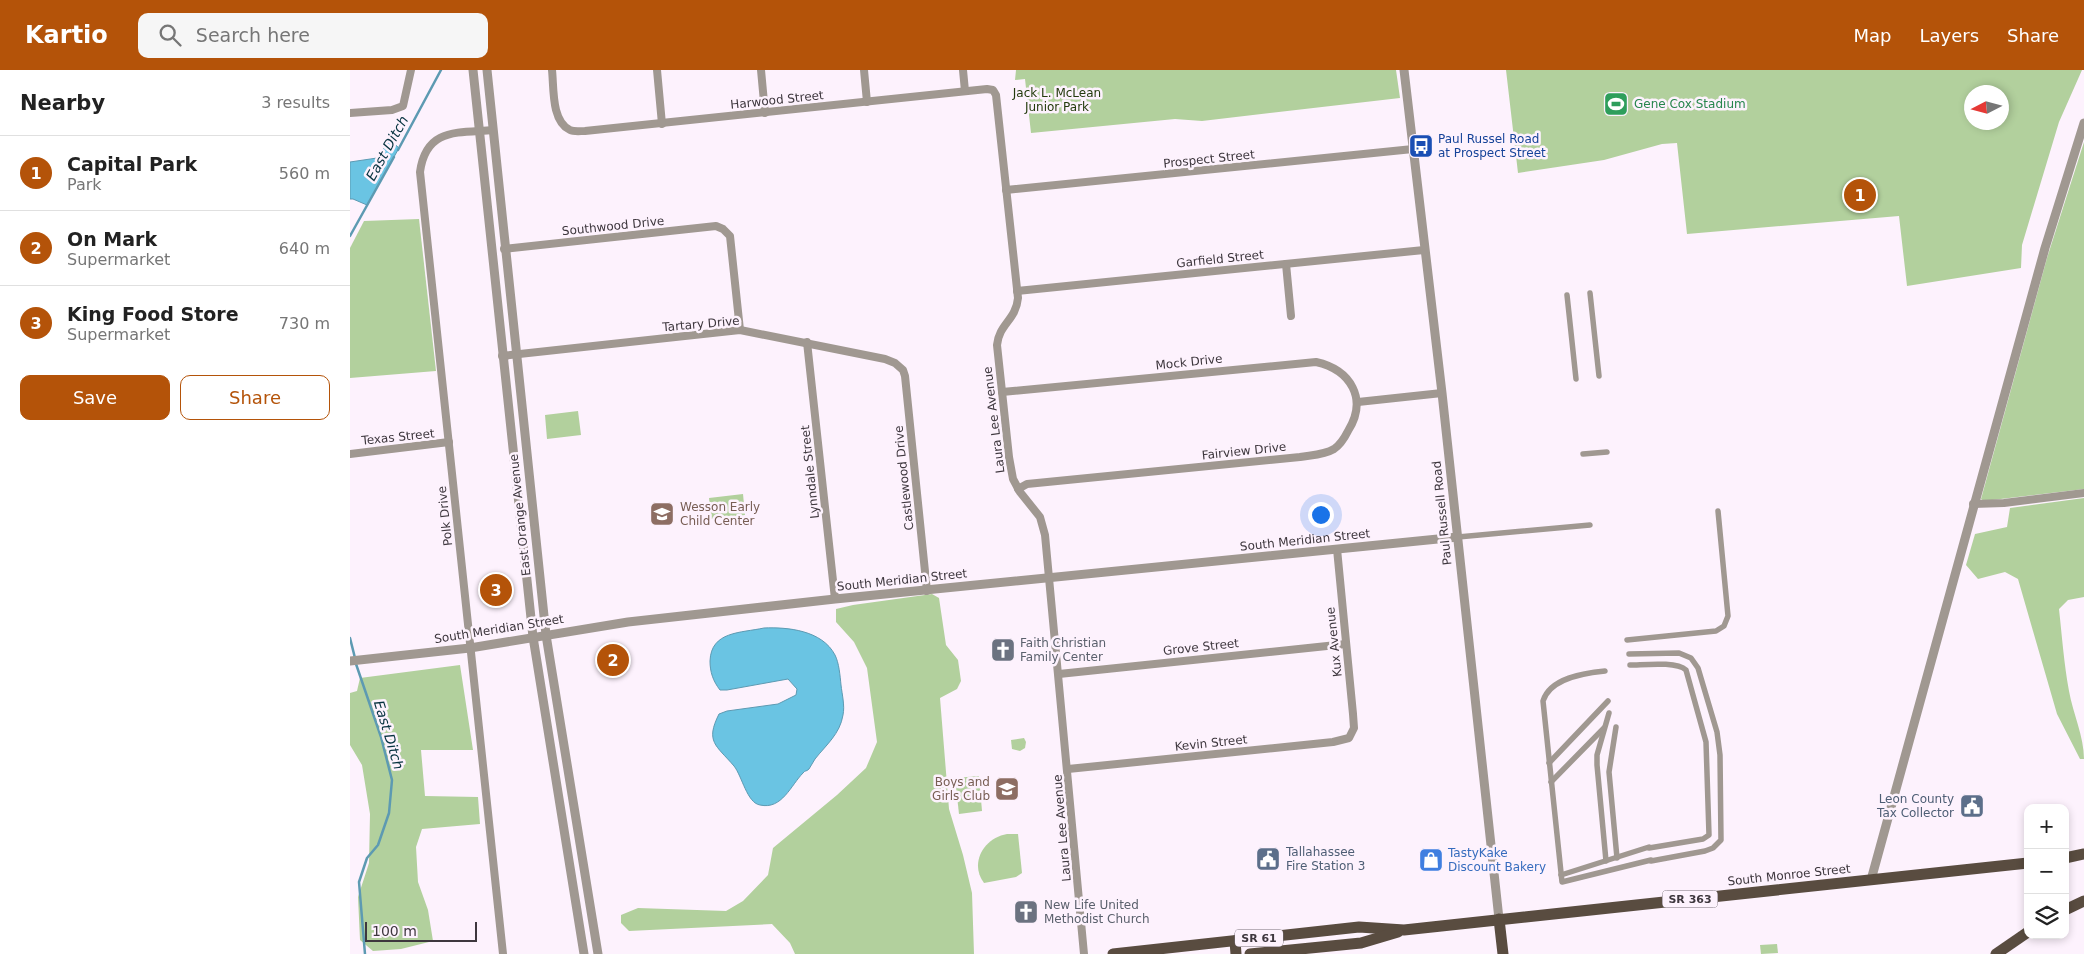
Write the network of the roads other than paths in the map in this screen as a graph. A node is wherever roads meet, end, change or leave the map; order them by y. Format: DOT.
graph roads {
  1 [pos="412,70"];
  2 [pos="473,70"];
  3 [pos="487,70"];
  4 [pos="552,70"];
  5 [pos="657,70"];
  6 [pos="760,70"];
  7 [pos="864,70"];
  8 [pos="963,70"];
  9 [pos="1404,70"];
  10 [pos="993,90"];
  11 [pos="965,91"];
  12 [pos="867,102"];
  13 [pos="350,113"];
  14 [pos="765,113"];
  15 [pos="2084,123"];
  16 [pos="662,124"];
  17 [pos="493,130"];
  18 [pos="479,131"];
  19 [pos="1413,149"];
  20 [pos="1006,190"];
  21 [pos="504,249"];
  22 [pos="1424,250"];
  23 [pos="1286,264"];
  24 [pos="1018,291"];
  25 [pos="1590,293"];
  26 [pos="1567,295"];
  27 [pos="1291,316"];
  28 [pos="740,330"];
  29 [pos="807,342"];
  30 [pos="516,354"];
  31 [pos="502,356"];
  32 [pos="898,366"];
  33 [pos="1599,376"];
  34 [pos="1576,379"];
  35 [pos="1002,392"];
  36 [pos="1442,393"];
  37 [pos="1358,402"];
  38 [pos="448,442"];
  39 [pos="1607,452"];
  40 [pos="350,454"];
  41 [pos="1583,454"];
  42 [pos="1018,489"];
  43 [pos="2084,493"];
  44 [pos="1974,504"];
  45 [pos="1718,511"];
  46 [pos="1590,525"];
  47 [pos="1458,537"];
  48 [pos="1337,549"];
  49 [pos="1050,577"];
  50 [pos="927,591"];
  51 [pos="836,599"];
  52 [pos="546,635"];
  53 [pos="533,637"];
  54 [pos="1627,640"];
  55 [pos="1346,644"];
  56 [pos="470,648"];
  57 [pos="1629,654"];
  58 [pos="350,661"];
  59 [pos="1630,665"];
  60 [pos="1605,671"];
  61 [pos="1059,674"];
  62 [pos="1608,701"];
  63 [pos="1609,713"];
  64 [pos="1605,726"];
  65 [pos="1616,727"];
  66 [pos="1353,732"];
  67 [pos="1549,763"];
  68 [pos="1068,769"];
  69 [pos="1551,782"];
  70 [pos="2084,854"];
  71 [pos="2069,857"];
  72 [pos="1617,858"];
  73 [pos="1606,861"];
  74 [pos="2024,863"];
  75 [pos="1562,875"];
  76 [pos="1870,880"];
  77 [pos="2084,902"];
  78 [pos="2069,908"];
  79 [pos="1499,919"];
  80 [pos="1336,930"];
  81 [pos="1404,930"];
  82 [pos="2024,935"];
  83 [pos="1235,941"];
  84 [pos="1323,947"];
  85 [pos="503,954"];
  86 [pos="584,954"];
  87 [pos="598,954"];
  88 [pos="1084,954"];
  89 [pos="1113,954"];
  90 [pos="1236,954"];
  91 [pos="1250,954"];
  92 [pos="1503,954"];
  93 [pos="1996,954"];
  1 -- 13 [label="street"];
  2 -- 18 [label="street, East Orange Avenue"];
  3 -- 17 [label="street, East Orange Avenue"];
  4 -- 16 [label="street, Harwood Street"];
  5 -- 16 [label="street"];
  6 -- 14 [label="street"];
  7 -- 12 [label="street"];
  8 -- 11 [label="street"];
  9 -- 19 [label="street, Paul Russell Road"];
  10 -- 11 [label="street, Harwood Street"];
  10 -- 20 [label="street, Laura Lee Avenue"];
  11 -- 12 [label="street, Harwood Street"];
  12 -- 14 [label="street, Harwood Street"];
  14 -- 16 [label="street, Harwood Street"];
  15 -- 44 [label="street"];
  17 -- 18 [label="street, Polk Drive"];
  17 -- 21 [label="street, East Orange Avenue"];
  18 -- 31 [label="street, East Orange Avenue"];
  18 -- 38 [label="street, Polk Drive"];
  19 -- 20 [label="street, Prospect Street"];
  19 -- 22 [label="street, Paul Russell Road"];
  20 -- 24 [label="street, Laura Lee Avenue"];
  21 -- 28 [label="street, Southwood Drive"];
  21 -- 30 [label="street, East Orange Avenue"];
  22 -- 23 [label="street, Garfield Street"];
  22 -- 36 [label="street, Paul Russell Road"];
  23 -- 24 [label="street, Garfield Street"];
  23 -- 27 [label="street"];
  24 -- 35 [label="street, Laura Lee Avenue"];
  25 -- 33 [label="street"];
  26 -- 34 [label="street"];
  28 -- 29 [label="street, Tartary Drive"];
  28 -- 30 [label="street, Tartary Drive"];
  29 -- 32 [label="street, Tartary Drive"];
  29 -- 51 [label="street, Lynndale Street"];
  30 -- 31 [label="street, Tartary Drive"];
  30 -- 52 [label="street, East Orange Avenue"];
  31 -- 53 [label="street, East Orange Avenue"];
  32 -- 50 [label="street, Castlewood Drive"];
  35 -- 37 [label="street, Mock Drive"];
  35 -- 42 [label="street, Laura Lee Avenue"];
  36 -- 37 [label="street"];
  36 -- 47 [label="street, Paul Russell Road"];
  37 -- 42 [label="street, Fairview Drive"];
  38 -- 40 [label="street, Texas Street"];
  38 -- 56 [label="street, Polk Drive"];
  39 -- 41 [label="street"];
  42 -- 49 [label="street, Laura Lee Avenue"];
  43 -- 44 [label="street"];
  44 -- 76 [label="street"];
  45 -- 54 [label="street"];
  46 -- 47 [label="street"];
  47 -- 48 [label="street, South Meridian Street"];
  47 -- 79 [label="street, Paul Russell Road"];
  48 -- 49 [label="street, South Meridian Street"];
  48 -- 55 [label="street, Kux Avenue"];
  49 -- 50 [label="street, South Meridian Street"];
  49 -- 61 [label="street, Laura Lee Avenue"];
  50 -- 51 [label="street, South Meridian Street"];
  51 -- 52 [label="street, South Meridian Street"];
  52 -- 53 [label="street, South Meridian Street"];
  52 -- 87 [label="street, East Orange Avenue"];
  53 -- 56 [label="street, South Meridian Street"];
  53 -- 86 [label="street, East Orange Avenue"];
  55 -- 61 [label="street, Grove Street"];
  55 -- 66 [label="street, Kux Avenue"];
  56 -- 58 [label="street, South Meridian Street"];
  56 -- 85 [label="street, Polk Drive"];
  57 -- 75 [label="street"];
  59 -- 72 [label="street"];
  60 -- 67 [label="street"];
  61 -- 68 [label="street, Laura Lee Avenue"];
  62 -- 67 [label="street"];
  63 -- 64 [label="street"];
  64 -- 69 [label="street"];
  64 -- 73 [label="street"];
  65 -- 72 [label="street"];
  66 -- 68 [label="street, Kevin Street"];
  67 -- 69 [label="street"];
  68 -- 88 [label="street, Laura Lee Avenue"];
  69 -- 75 [label="street"];
  70 -- 71 [label="main road"];
  72 -- 73 [label="street"];
  73 -- 75 [label="street"];
  74 -- 76 [label="main road, South Monroe Street / SR 363"];
  76 -- 79 [label="main road, South Monroe Street / SR 363"];
  77 -- 78 [label="main road"];
  79 -- 81 [label="main road, South Monroe Street / SR 61"];
  79 -- 92 [label="main road, Paul Russell Road"];
  80 -- 81 [label="main road, South Monroe Street / SR 61"];
  80 -- 83 [label="main road, South Monroe Street / SR 61"];
  80 -- 84 [label="main road"];
  81 -- 84 [label="main road, South Monroe Street / SR 61"];
  82 -- 93 [label="main road"];
  83 -- 89 [label="main road, South Monroe Street / SR 61"];
  83 -- 90 [label="main road"];
  84 -- 91 [label="main road, South Monroe Street / SR 61"];
}
